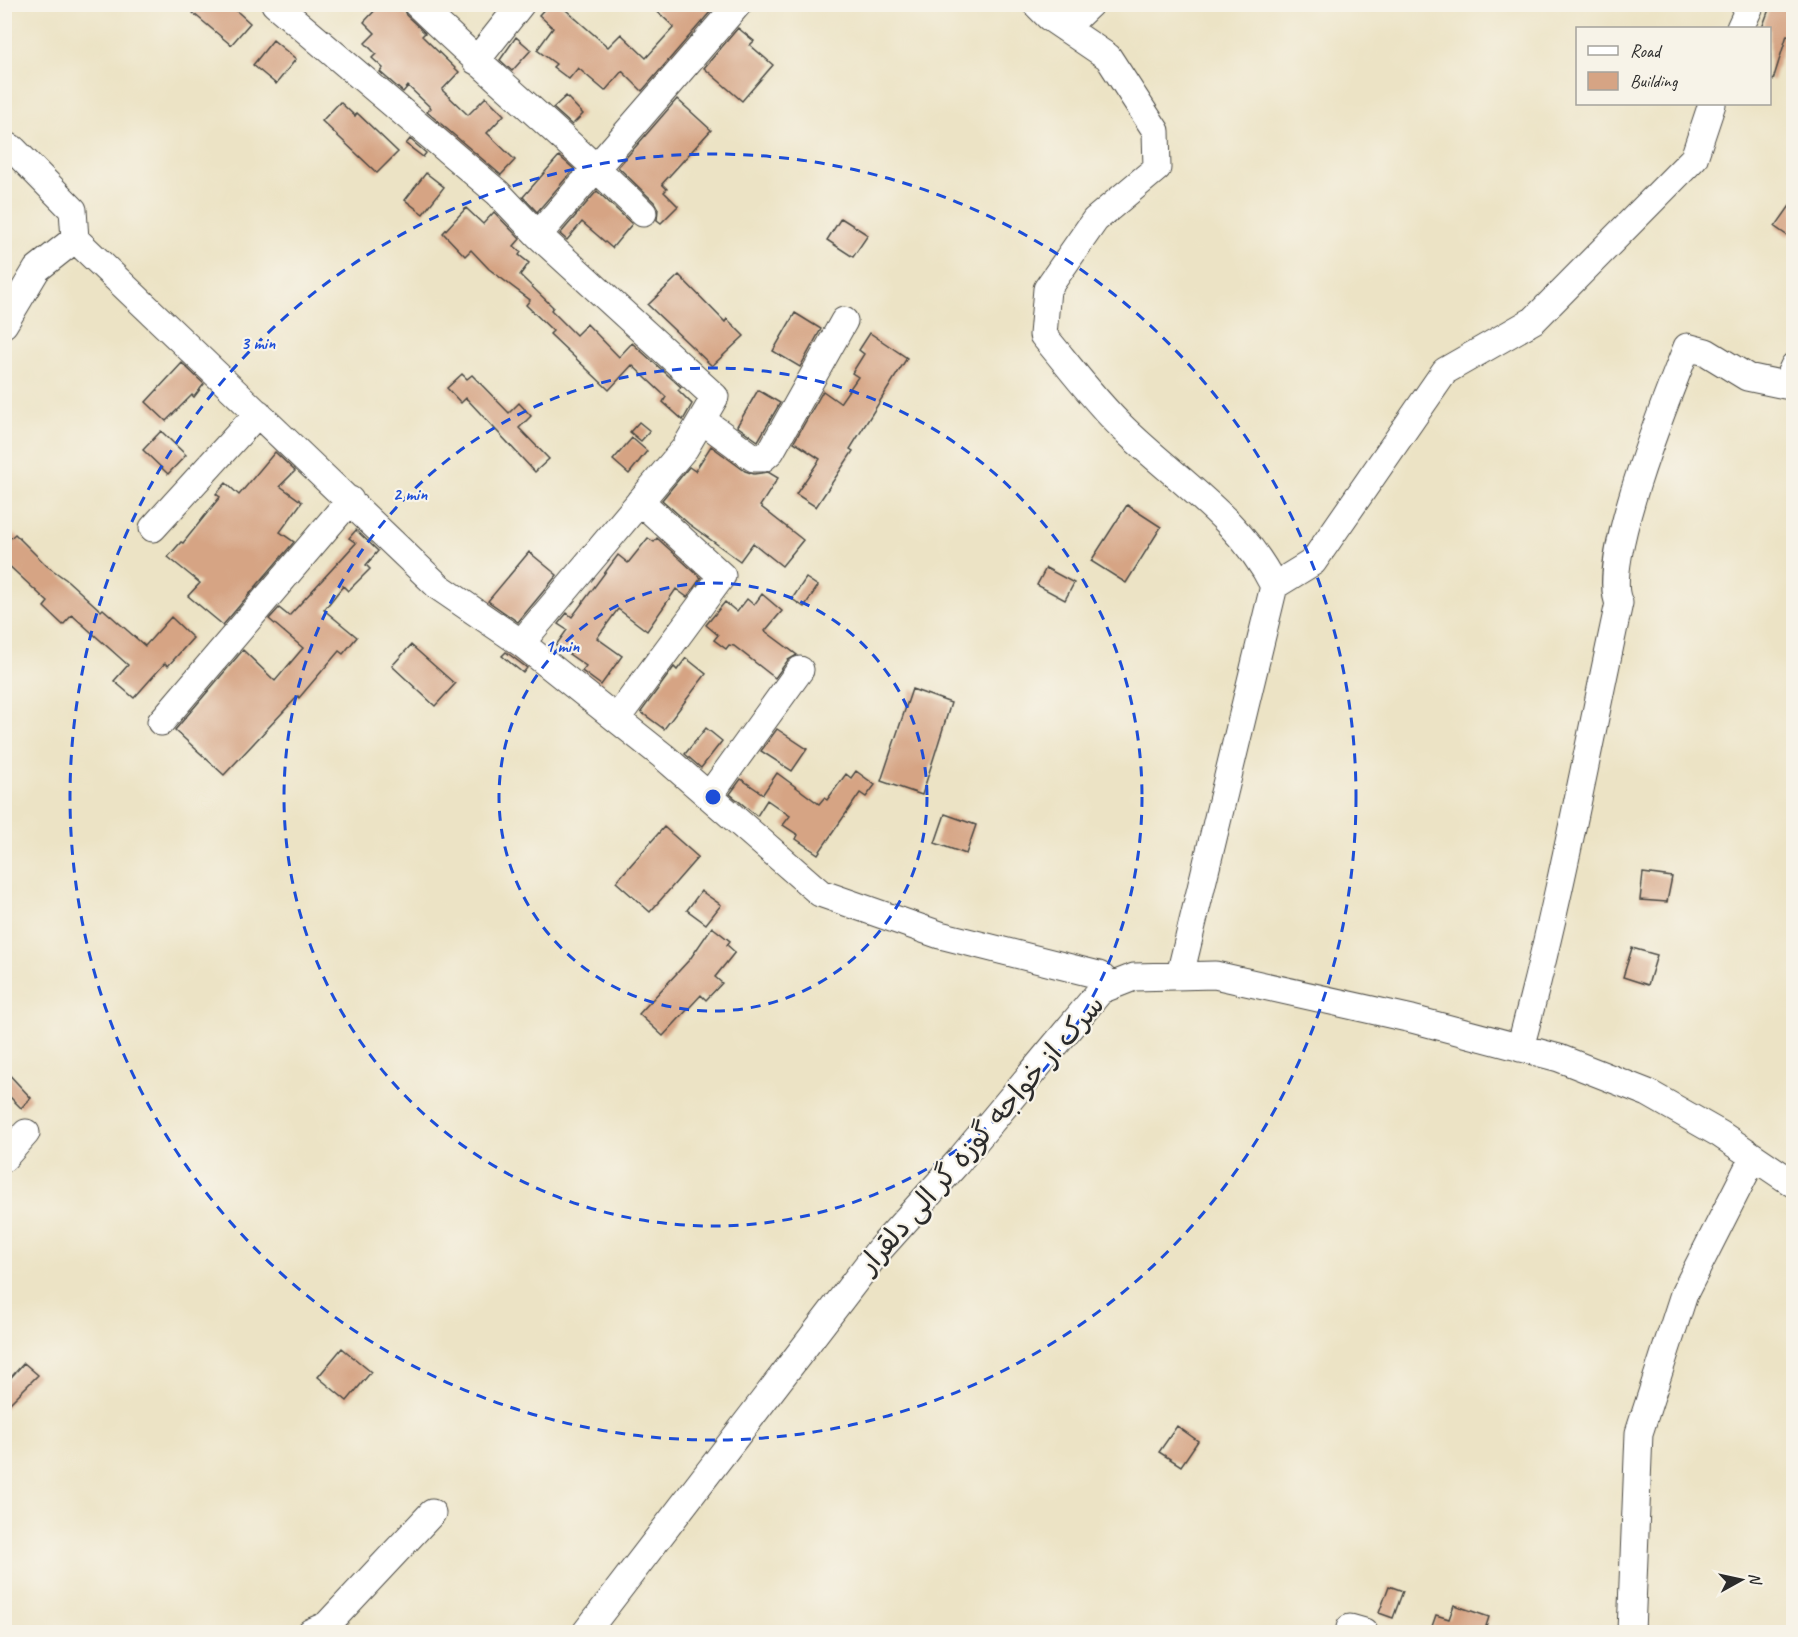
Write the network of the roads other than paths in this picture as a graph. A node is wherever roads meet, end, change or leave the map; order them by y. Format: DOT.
graph roads {
  1 [pos="275,4"];
  2 [pos="417,4"];
  3 [pos="521,4"];
  4 [pos="738,4"];
  5 [pos="1036,4"];
  6 [pos="1090,4"];
  7 [pos="1751,4"];
  8 [pos="1740,27"];
  9 [pos="1065,28"];
  10 [pos="476,61"];
  11 [pos="1712,105"];
  12 [pos="4,144"];
  13 [pos="597,168"];
  14 [pos="643,213"];
  15 [pos="538,235"];
  16 [pos="75,239"];
  17 [pos="844,321"];
  18 [pos="4,324"];
  19 [pos="1794,366"];
  20 [pos="258,413"];
  21 [pos="702,420"];
  22 [pos="350,500"];
  23 [pos="640,501"];
  24 [pos="153,528"];
  25 [pos="1274,586"];
  26 [pos="521,643"];
  27 [pos="800,670"];
  28 [pos="617,718"];
  29 [pos="161,722"];
  30 [pos="709,796"];
  31 [pos="1180,975"];
  32 [pos="1111,986"];
  33 [pos="1520,1048"];
  34 [pos="26,1133"];
  35 [pos="4,1158"];
  36 [pos="1753,1158"];
  37 [pos="1794,1184"];
  38 [pos="432,1514"];
  39 [pos="311,1632"];
  40 [pos="586,1632"];
  41 [pos="1631,1632"];
  1 -- 15 [label="street"];
  2 -- 10 [label="street"];
  3 -- 10 [label="street"];
  4 -- 13 [label="street"];
  5 -- 9 [label="street"];
  6 -- 9 [label="street"];
  7 -- 8 [label="street"];
  9 -- 25 [label="street"];
  10 -- 13 [label="street"];
  11 -- 25 [label="street"];
  12 -- 16 [label="street"];
  13 -- 14 [label="street"];
  13 -- 15 [label="street"];
  15 -- 21 [label="street"];
  16 -- 18 [label="street"];
  16 -- 20 [label="street"];
  17 -- 21 [label="street"];
  19 -- 33 [label="street"];
  20 -- 22 [label="street"];
  20 -- 24 [label="street"];
  21 -- 23 [label="street"];
  22 -- 26 [label="street"];
  22 -- 29 [label="street"];
  23 -- 26 [label="street"];
  23 -- 28 [label="street"];
  25 -- 31 [label="street"];
  26 -- 28 [label="street"];
  27 -- 30 [label="street"];
  28 -- 30 [label="street"];
  30 -- 32 [label="street"];
  31 -- 32 [label="street, سرک از خواجه گوزه گر الی دلقرار"];
  31 -- 33 [label="street, سرک از خواجه گوزه گر الی دلقرار"];
  32 -- 40 [label="street, سرک از خواجه گوزه گر الی دلقرار"];
  33 -- 36 [label="street, سرک از خواجه گوزه گر الی دلقرار"];
  34 -- 35 [label="street"];
  36 -- 37 [label="street, سرک از خواجه گوزه گر الی دلقرار"];
  36 -- 41 [label="street"];
  38 -- 39 [label="street"];
}
